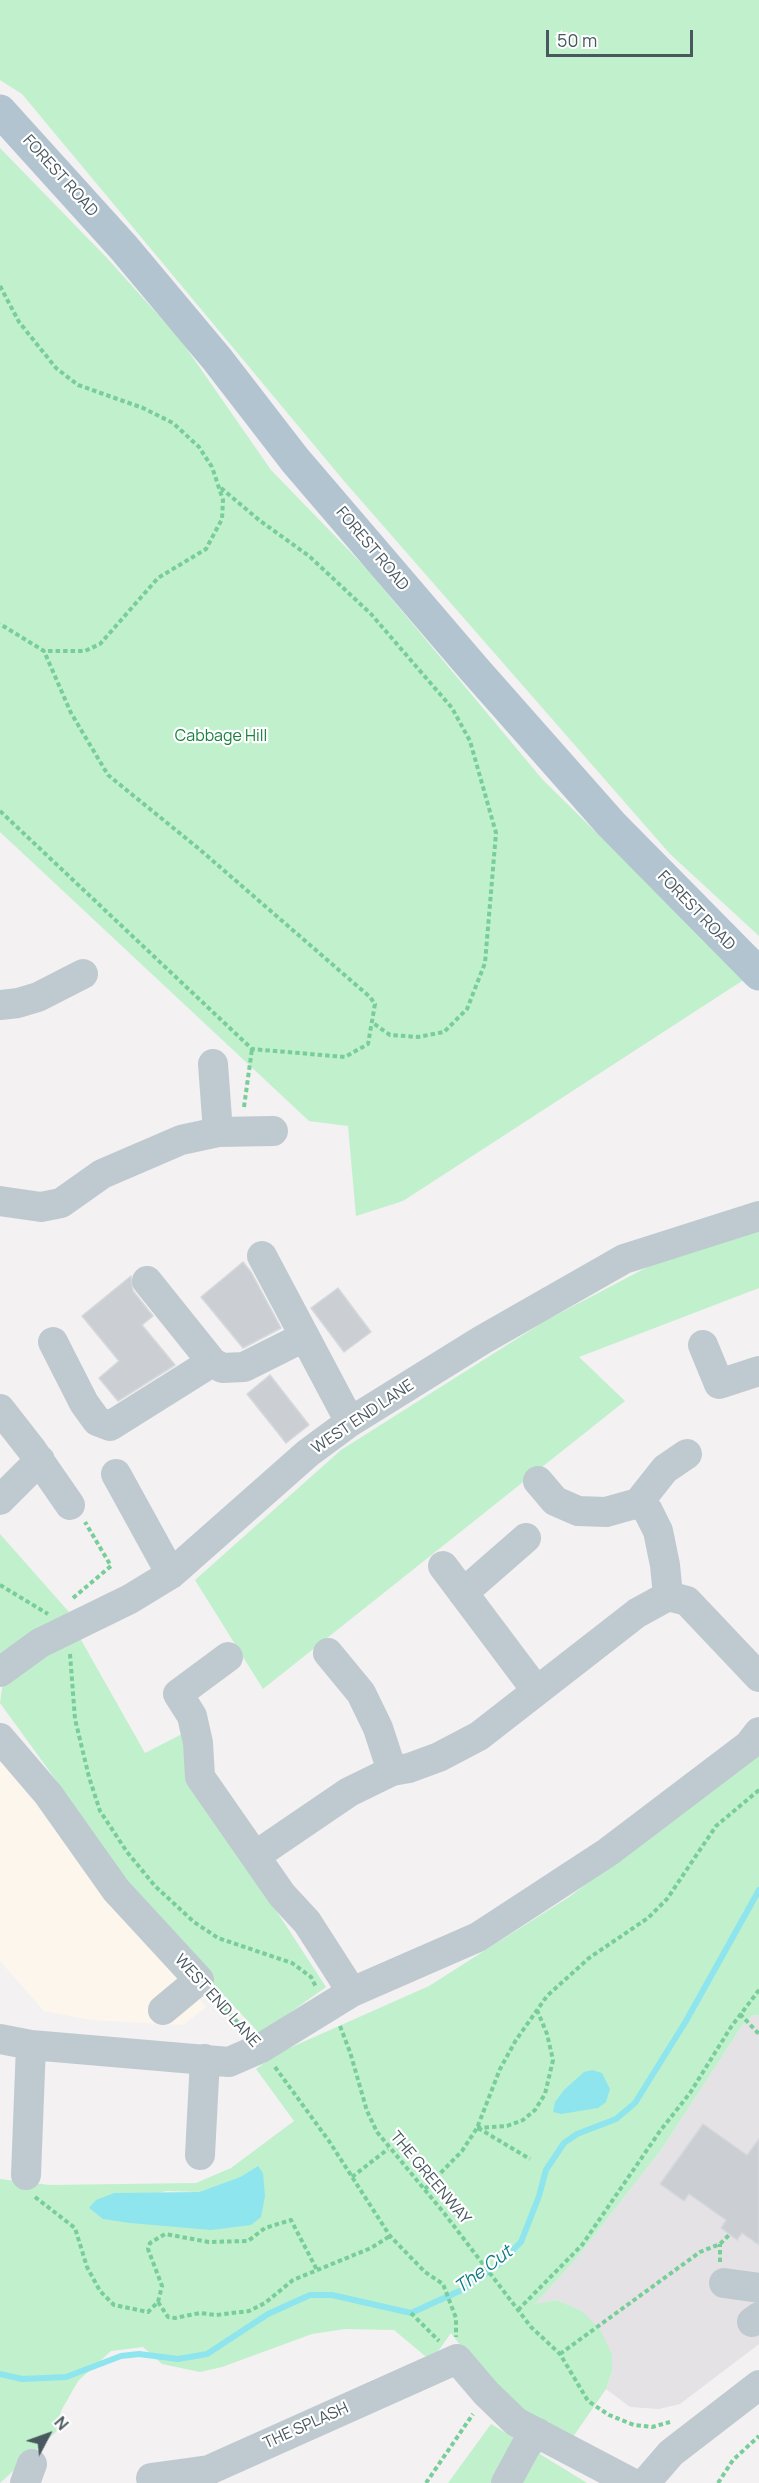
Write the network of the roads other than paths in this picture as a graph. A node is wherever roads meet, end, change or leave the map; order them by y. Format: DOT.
graph roads {
  1 [pos="0,111"];
  2 [pos="83,974"];
  3 [pos="759,974"];
  4 [pos="0,1005"];
  5 [pos="213,1064"];
  6 [pos="273,1131"];
  7 [pos="226,1132"];
  8 [pos="0,1201"];
  9 [pos="759,1216"];
  10 [pos="262,1256"];
  11 [pos="147,1281"];
  12 [pos="304,1337"];
  13 [pos="53,1342"];
  14 [pos="703,1345"];
  15 [pos="212,1362"];
  16 [pos="759,1371"];
  17 [pos="0,1409"];
  18 [pos="350,1422"];
  19 [pos="687,1454"];
  20 [pos="40,1460"];
  21 [pos="116,1474"];
  22 [pos="538,1481"];
  23 [pos="0,1500"];
  24 [pos="638,1503"];
  25 [pos="70,1505"];
  26 [pos="526,1538"];
  27 [pos="443,1566"];
  28 [pos="171,1574"];
  29 [pos="463,1593"];
  30 [pos="668,1596"];
  31 [pos="328,1653"];
  32 [pos="228,1657"];
  33 [pos="0,1672"];
  34 [pos="758,1672"];
  35 [pos="536,1690"];
  36 [pos="759,1732"];
  37 [pos="0,1737"];
  38 [pos="392,1771"];
  39 [pos="255,1856"];
  40 [pos="339,1999"];
  41 [pos="163,2010"];
  42 [pos="0,2039"];
  43 [pos="31,2045"];
  44 [pos="204,2059"];
  45 [pos="200,2155"];
  46 [pos="26,2175"];
  47 [pos="724,2283"];
  48 [pos="759,2288"];
  49 [pos="759,2385"];
  50 [pos="538,2433"];
  51 [pos="151,2478"];
  52 [pos="506,2483"];
  53 [pos="632,2483"];
  54 [pos="645,2483"];
  1 -- 3 [label="main road, FOREST ROAD"];
  2 -- 4 [label="street"];
  5 -- 7 [label="street"];
  6 -- 7 [label="street"];
  7 -- 8 [label="street"];
  9 -- 18 [label="street, WEST END LANE"];
  10 -- 12 [label="street"];
  11 -- 15 [label="street"];
  12 -- 15 [label="street"];
  12 -- 18 [label="street"];
  13 -- 15 [label="street"];
  14 -- 16 [label="street"];
  17 -- 20 [label="street"];
  18 -- 28 [label="street, WEST END LANE"];
  19 -- 24 [label="street"];
  20 -- 23 [label="street"];
  20 -- 25 [label="street"];
  21 -- 28 [label="street"];
  22 -- 24 [label="street"];
  24 -- 30 [label="street"];
  26 -- 29 [label="street"];
  27 -- 29 [label="street"];
  28 -- 33 [label="street, WEST END LANE"];
  29 -- 35 [label="street"];
  30 -- 34 [label="street"];
  30 -- 35 [label="street"];
  31 -- 38 [label="street"];
  32 -- 39 [label="street"];
  35 -- 38 [label="street"];
  36 -- 40 [label="street"];
  37 -- 41 [label="street, WEST END LANE"];
  38 -- 39 [label="street"];
  39 -- 40 [label="street"];
  40 -- 44 [label="street"];
  42 -- 43 [label="street"];
  43 -- 44 [label="street"];
  43 -- 46 [label="street"];
  44 -- 45 [label="street"];
  47 -- 48 [label="street"];
  49 -- 54 [label="street"];
  50 -- 51 [label="street, THE SPLASH"];
  50 -- 52 [label="street"];
  50 -- 53 [label="street"];
}
